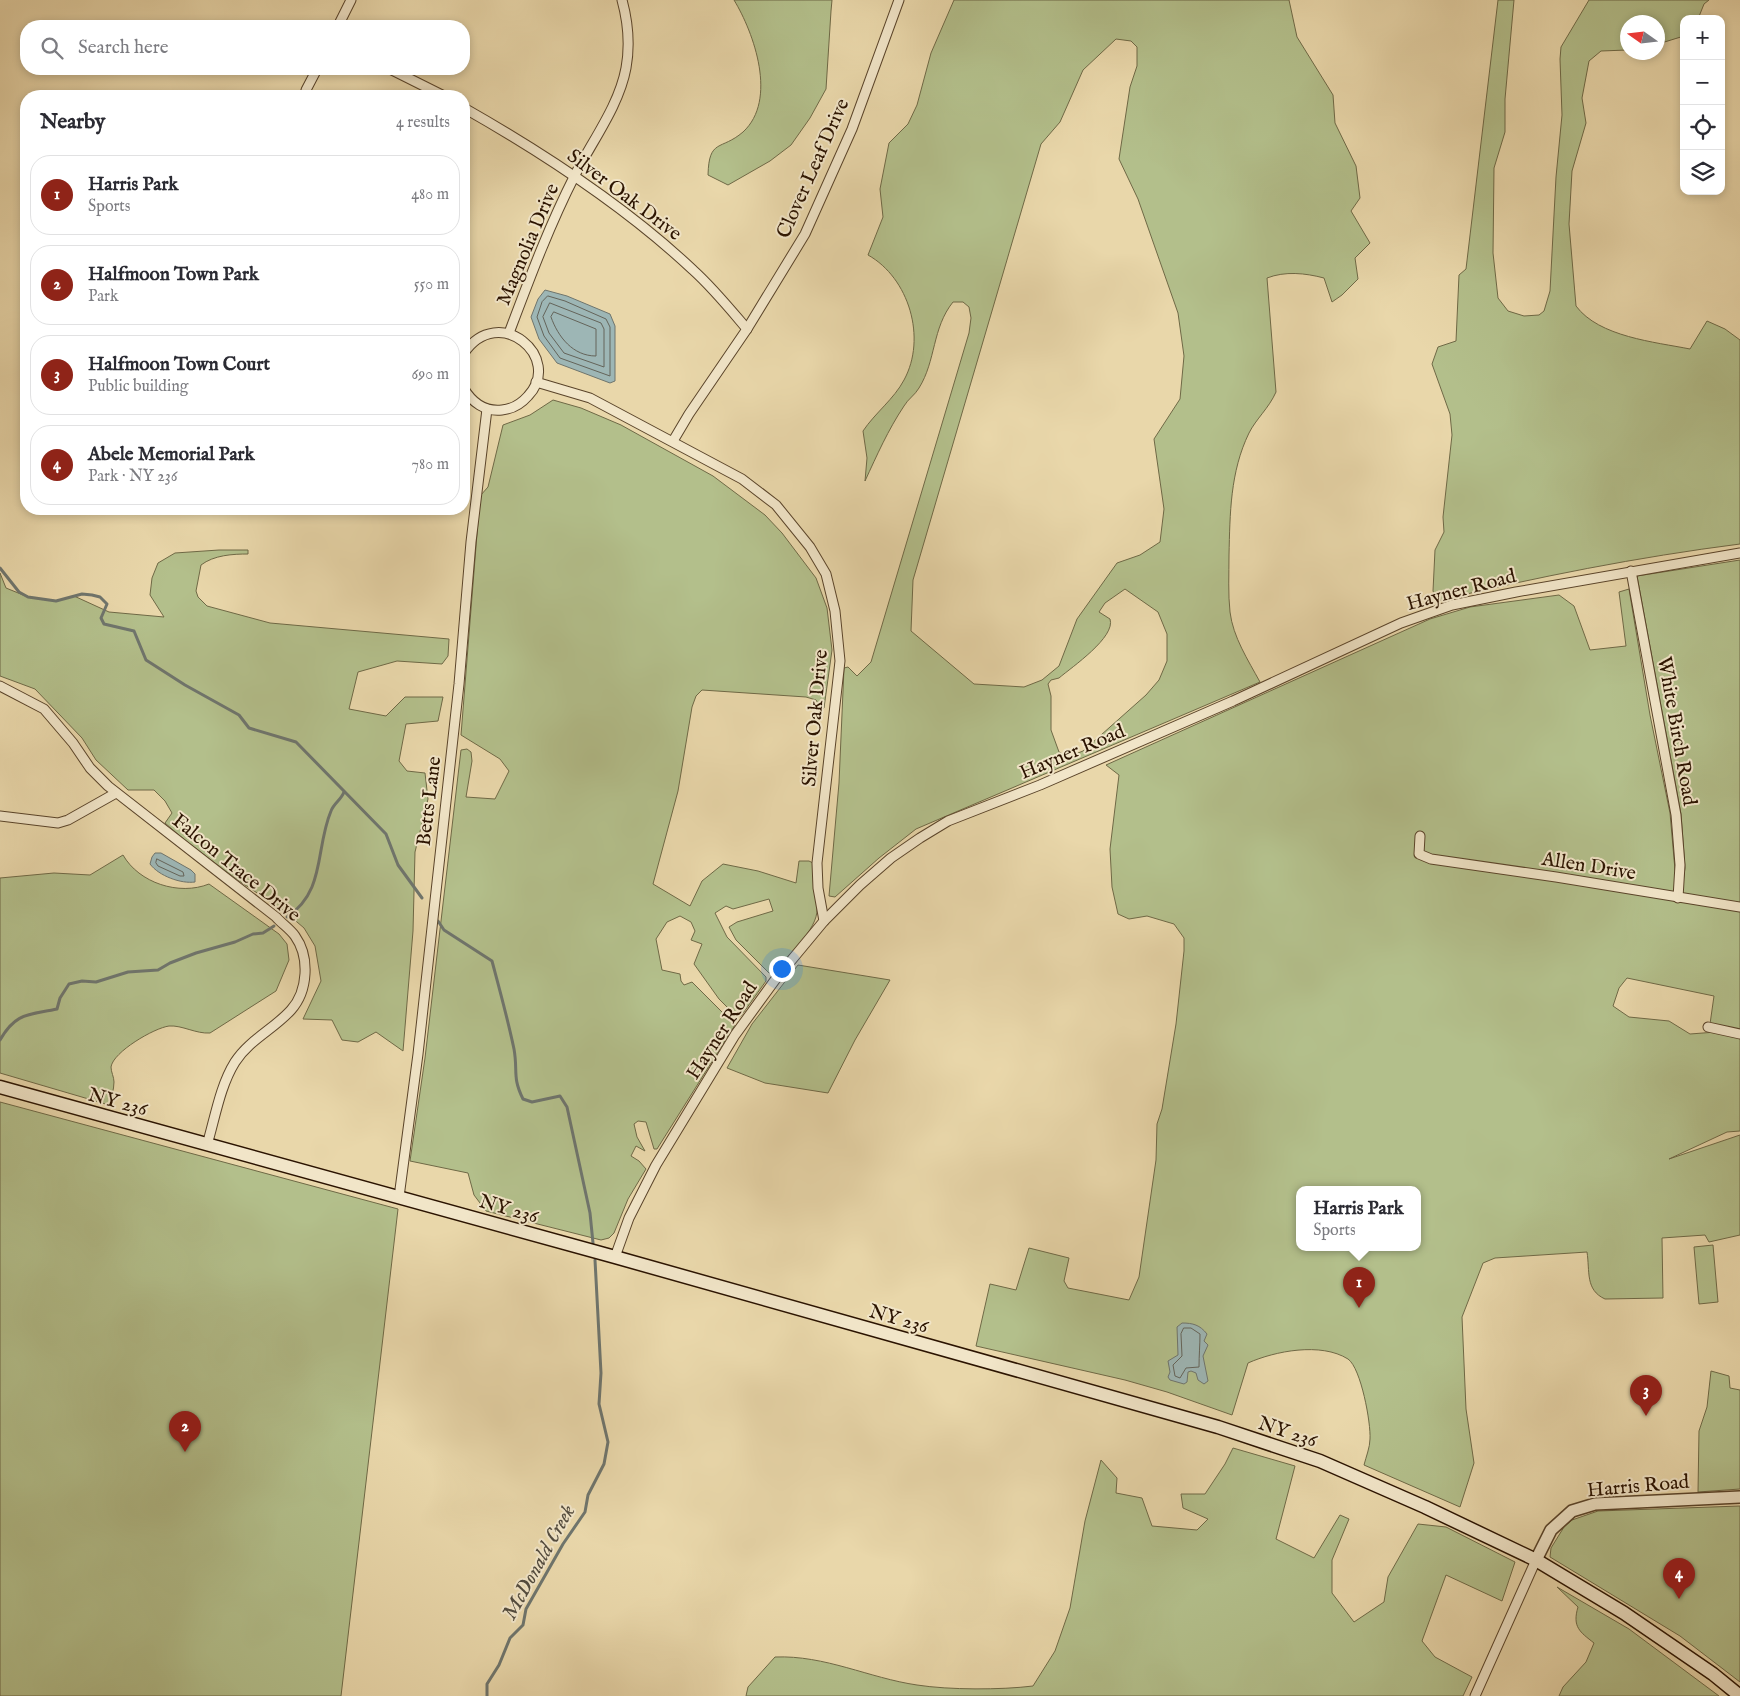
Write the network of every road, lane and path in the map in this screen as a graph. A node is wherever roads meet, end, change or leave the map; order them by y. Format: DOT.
graph roads {
  1 [pos="352,0"];
  2 [pos="622,0"];
  3 [pos="899,0"];
  4 [pos="341,20"];
  5 [pos="313,75"];
  6 [pos="402,75"];
  7 [pos="306,90"];
  8 [pos="432,90"];
  9 [pos="470,112"];
  10 [pos="574,175"];
  11 [pos="747,329"];
  12 [pos="509,333"];
  13 [pos="470,344"];
  14 [pos="536,382"];
  15 [pos="470,397"];
  16 [pos="487,408"];
  17 [pos="673,441"];
  18 [pos="1740,553"];
  19 [pos="1631,571"];
  20 [pos="0,686"];
  21 [pos="116,793"];
  22 [pos="0,816"];
  23 [pos="1420,836"];
  24 [pos="1678,898"];
  25 [pos="1740,908"];
  26 [pos="824,921"];
  27 [pos="1708,1027"];
  28 [pos="1740,1034"];
  29 [pos="0,1087"];
  30 [pos="207,1145"];
  31 [pos="399,1197"];
  32 [pos="615,1257"];
  33 [pos="1740,1497"];
  34 [pos="1536,1560"];
  35 [pos="1475,1696"];
  36 [pos="1740,1696"];
  1 -- 4 [label="street"];
  2 -- 10 [label="street, Magnolia Drive"];
  3 -- 11 [label="street, Clover Leaf Drive"];
  5 -- 7 [label="street"];
  6 -- 8 [label="street"];
  9 -- 10 [label="street, Silver Oak Drive"];
  10 -- 11 [label="street, Silver Oak Drive"];
  10 -- 12 [label="street, Magnolia Drive"];
  11 -- 17 [label="street, Clover Leaf Drive"];
  12 -- 13 [label="street"];
  12 -- 14 [label="street"];
  14 -- 16 [label="street"];
  14 -- 17 [label="street, Silver Oak Drive"];
  15 -- 16 [label="street"];
  16 -- 31 [label="street, Betts Lane"];
  17 -- 26 [label="street, Silver Oak Drive"];
  18 -- 19 [label="street, Hayner Road"];
  19 -- 24 [label="street, White Birch Road"];
  19 -- 26 [label="street, Hayner Road"];
  20 -- 21 [label="street, Falcon Trace Drive"];
  21 -- 22 [label="street"];
  21 -- 30 [label="street, Falcon Trace Drive"];
  23 -- 24 [label="street, Allen Drive"];
  24 -- 25 [label="street, Allen Drive"];
  26 -- 32 [label="street, Hayner Road"];
  27 -- 28 [label="street"];
  29 -- 30 [label="main road, NY 236 / NY 236"];
  30 -- 31 [label="main road, NY 236 / NY 236"];
  31 -- 32 [label="main road, NY 236 / NY 236"];
  32 -- 34 [label="main road, NY 236 / NY 236"];
  33 -- 34 [label="street, Harris Road"];
  34 -- 35 [label="street"];
  34 -- 36 [label="main road, NY 236 / NY 236"];
}
